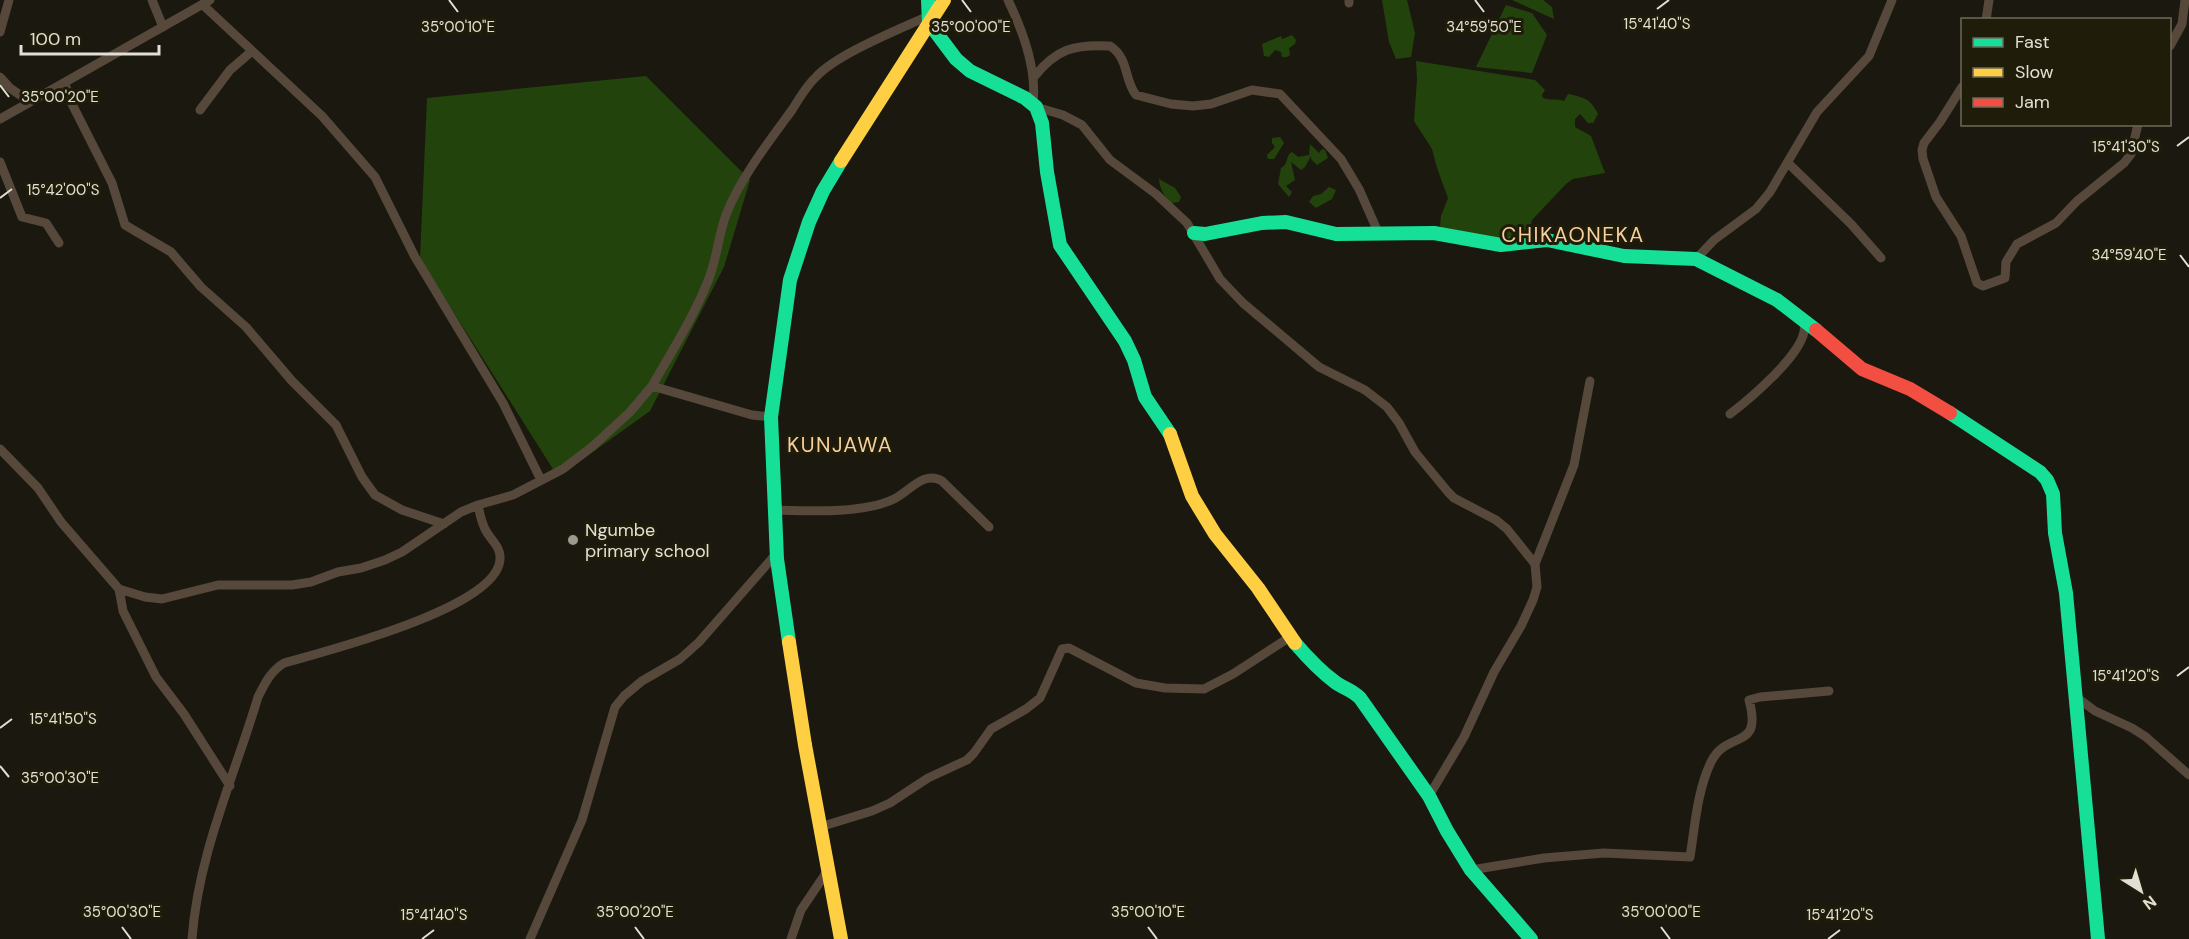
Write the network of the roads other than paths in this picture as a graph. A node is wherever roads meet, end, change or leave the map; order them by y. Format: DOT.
graph roads {
  1 [pos="9,0"];
  2 [pos="152,0"];
  3 [pos="928,0"];
  4 [pos="944,0"];
  5 [pos="1008,0"];
  6 [pos="1892,0"];
  7 [pos="1989,0"];
  8 [pos="2185,0"];
  9 [pos="206,2"];
  10 [pos="1986,18"];
  11 [pos="929,20"];
  12 [pos="163,27"];
  13 [pos="0,32"];
  14 [pos="2171,43"];
  15 [pos="252,51"];
  16 [pos="0,77"];
  17 [pos="1034,77"];
  18 [pos="65,84"];
  19 [pos="1961,89"];
  20 [pos="30,102"];
  21 [pos="1035,105"];
  22 [pos="200,110"];
  23 [pos="0,118"];
  24 [pos="2138,126"];
  25 [pos="0,162"];
  26 [pos="1788,163"];
  27 [pos="1378,232"];
  28 [pos="1194,233"];
  29 [pos="59,243"];
  30 [pos="1881,258"];
  31 [pos="1696,259"];
  32 [pos="1803,318"];
  33 [pos="1590,381"];
  34 [pos="652,386"];
  35 [pos="1730,414"];
  36 [pos="771,417"];
  37 [pos="0,449"];
  38 [pos="542,480"];
  39 [pos="478,505"];
  40 [pos="774,510"];
  41 [pos="444,524"];
  42 [pos="989,527"];
  43 [pos="776,554"];
  44 [pos="1535,564"];
  45 [pos="119,589"];
  46 [pos="1290,638"];
  47 [pos="1828,691"];
  48 [pos="2075,696"];
  49 [pos="2189,775"];
  50 [pos="230,786"];
  51 [pos="1429,796"];
  52 [pos="820,827"];
  53 [pos="828,870"];
  54 [pos="1471,870"];
  55 [pos="192,939"];
  56 [pos="530,939"];
  57 [pos="791,939"];
  58 [pos="841,939"];
  59 [pos="1531,939"];
  60 [pos="2098,939"];
  1 -- 13 [label="street"];
  2 -- 12 [label="street"];
  3 -- 11 [label="street"];
  4 -- 11 [label="street"];
  5 -- 17 [label="street"];
  6 -- 26 [label="street"];
  7 -- 10 [label="street"];
  8 -- 14 [label="street"];
  9 -- 12 [label="street"];
  9 -- 15 [label="street"];
  11 -- 21 [label="street"];
  11 -- 34 [label="street"];
  11 -- 36 [label="street"];
  12 -- 18 [label="street"];
  15 -- 22 [label="street"];
  15 -- 38 [label="street"];
  16 -- 20 [label="street"];
  17 -- 21 [label="street"];
  17 -- 27 [label="street"];
  18 -- 20 [label="street"];
  18 -- 41 [label="street"];
  19 -- 24 [label="street"];
  20 -- 23 [label="street"];
  21 -- 28 [label="street"];
  21 -- 46 [label="street"];
  25 -- 29 [label="street"];
  26 -- 30 [label="street"];
  26 -- 31 [label="street"];
  27 -- 28 [label="street"];
  27 -- 31 [label="street"];
  28 -- 44 [label="street"];
  31 -- 32 [label="street"];
  32 -- 35 [label="street"];
  32 -- 48 [label="street"];
  33 -- 44 [label="street"];
  34 -- 36 [label="street"];
  34 -- 38 [label="street"];
  36 -- 40 [label="street"];
  37 -- 45 [label="street"];
  38 -- 39 [label="street"];
  39 -- 41 [label="street"];
  39 -- 50 [label="street"];
  40 -- 42 [label="street"];
  40 -- 43 [label="street"];
  41 -- 45 [label="street"];
  43 -- 52 [label="street"];
  43 -- 56 [label="street"];
  44 -- 51 [label="street"];
  45 -- 50 [label="street"];
  46 -- 51 [label="street"];
  46 -- 52 [label="street"];
  47 -- 54 [label="street"];
  48 -- 49 [label="street"];
  48 -- 60 [label="street"];
  50 -- 55 [label="street"];
  51 -- 54 [label="street"];
  52 -- 53 [label="street"];
  53 -- 57 [label="street"];
  53 -- 58 [label="street"];
  54 -- 59 [label="street"];
}
